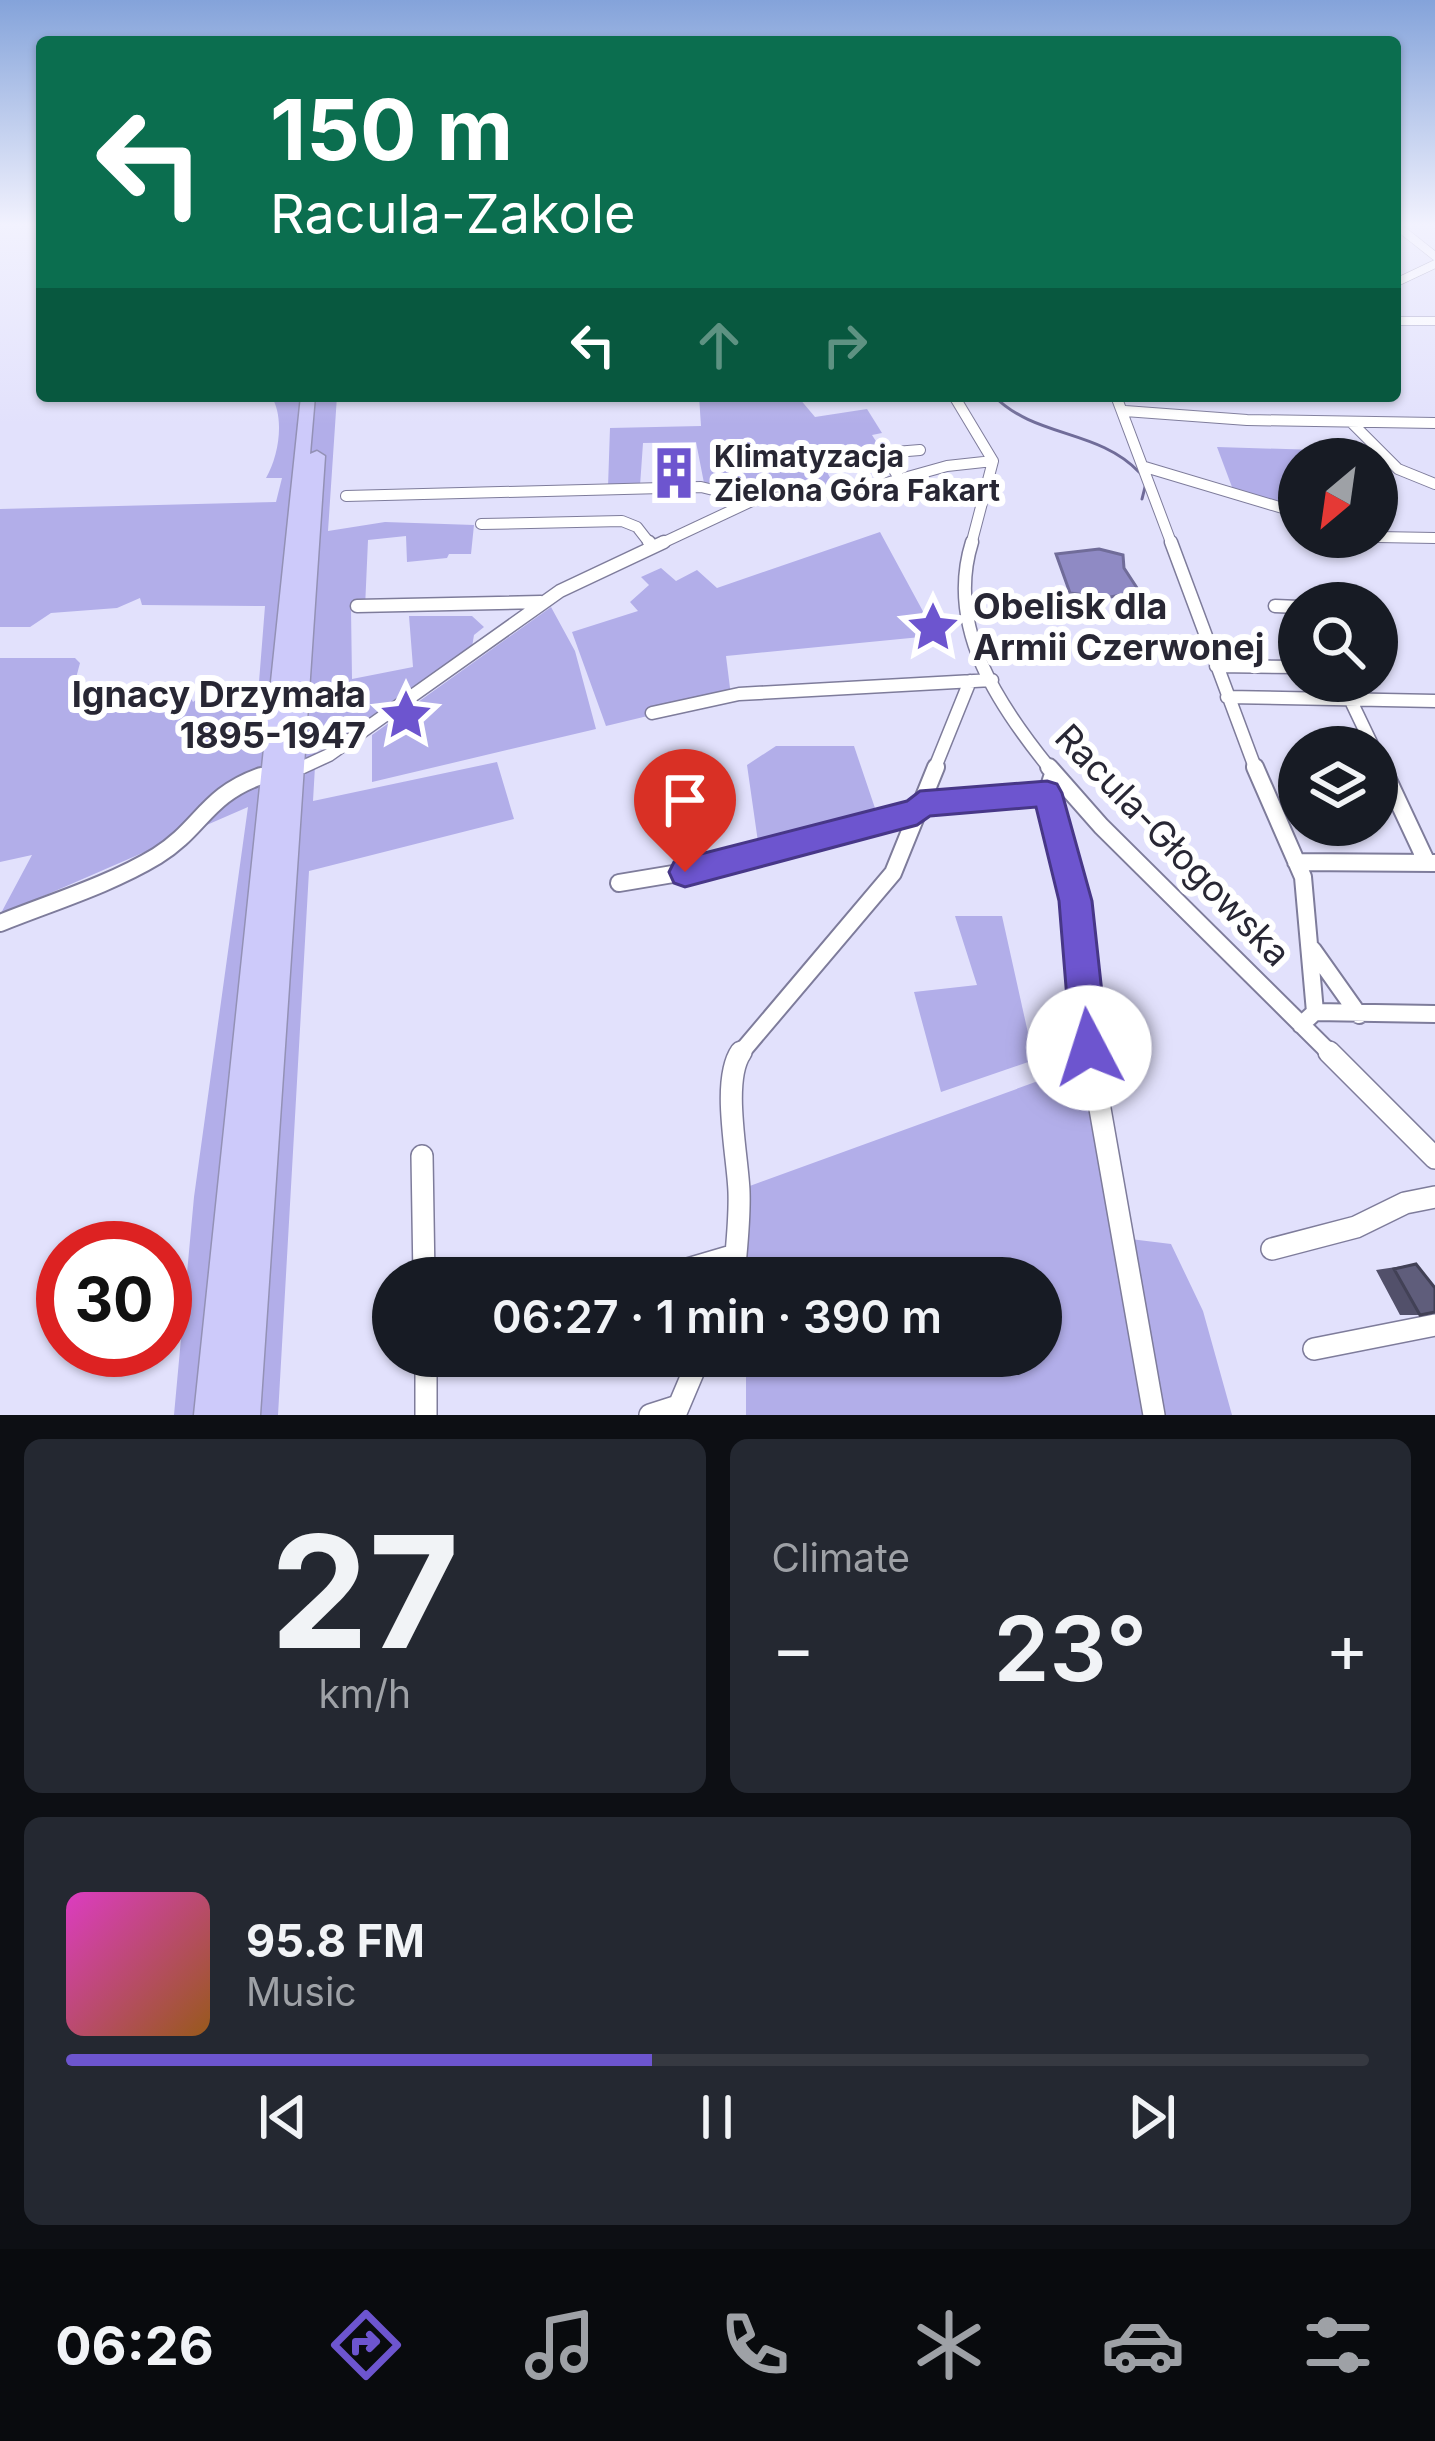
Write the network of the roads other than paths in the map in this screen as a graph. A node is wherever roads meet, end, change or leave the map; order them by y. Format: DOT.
graph roads {
  1 [pos="1401,321"];
  2 [pos="1435,321"];
  3 [pos="307,402"];
  4 [pos="321,402"];
  5 [pos="958,402"];
  6 [pos="1119,402"];
  7 [pos="1124,411"];
  8 [pos="1351,422"];
  9 [pos="1435,423"];
  10 [pos="920,450"];
  11 [pos="993,461"];
  12 [pos="1145,467"];
  13 [pos="901,482"];
  14 [pos="1435,484"];
  15 [pos="346,496"];
  16 [pos="754,500"];
  17 [pos="1278,507"];
  18 [pos="481,524"];
  19 [pos="1398,537"];
  20 [pos="1435,538"];
  21 [pos="652,546"];
  22 [pos="541,602"];
  23 [pos="356,606"];
  24 [pos="1216,666"];
  25 [pos="1278,667"];
  26 [pos="992,680"];
  27 [pos="970,681"];
  28 [pos="1227,697"];
  29 [pos="1278,699"];
  30 [pos="1398,701"];
  31 [pos="1435,701"];
  32 [pos="652,712"];
  33 [pos="303,767"];
  34 [pos="1053,774"];
  35 [pos="261,776"];
  36 [pos="1047,793"];
  37 [pos="1398,798"];
  38 [pos="919,808"];
  39 [pos="1296,862"];
  40 [pos="1431,863"];
  41 [pos="619,884"];
  42 [pos="0,923"];
  43 [pos="1313,950"];
  44 [pos="1435,1014"];
  45 [pos="1359,1015"];
  46 [pos="1308,1018"];
  47 [pos="422,1156"];
  48 [pos="1435,1158"];
  49 [pos="1435,1197"];
  50 [pos="1272,1249"];
  51 [pos="424,1257"];
  52 [pos="734,1257"];
  53 [pos="1435,1325"];
  54 [pos="1314,1349"];
  55 [pos="426,1377"];
  56 [pos="687,1377"];
  57 [pos="666,1412"];
  58 [pos="212,1415"];
  59 [pos="242,1415"];
  60 [pos="426,1415"];
  61 [pos="1154,1415"];
  1 -- 2 [label="street"];
  3 -- 58 [label="highway"];
  4 -- 59 [label="highway"];
  5 -- 11 [label="street"];
  6 -- 7 [label="street"];
  7 -- 8 [label="street"];
  7 -- 12 [label="street"];
  8 -- 9 [label="street"];
  8 -- 14 [label="street"];
  10 -- 13 [label="street"];
  11 -- 13 [label="street"];
  11 -- 26 [label="street, Racula-Głogowska"];
  12 -- 17 [label="street"];
  12 -- 24 [label="street"];
  13 -- 16 [label="street"];
  15 -- 16 [label="street"];
  16 -- 21 [label="street"];
  18 -- 21 [label="street"];
  19 -- 20 [label="street"];
  21 -- 22 [label="street"];
  22 -- 23 [label="street"];
  22 -- 33 [label="street"];
  24 -- 25 [label="street"];
  24 -- 28 [label="street"];
  26 -- 27 [label="street"];
  26 -- 34 [label="street, Racula-Głogowska"];
  27 -- 32 [label="street"];
  27 -- 38 [label="street"];
  28 -- 29 [label="street"];
  28 -- 39 [label="street"];
  30 -- 31 [label="street"];
  34 -- 36 [label="street"];
  34 -- 46 [label="street, Racula-Głogowska"];
  35 -- 42 [label="street"];
  36 -- 38 [label="street"];
  36 -- 61 [label="street"];
  37 -- 40 [label="street"];
  38 -- 41 [label="street"];
  38 -- 52 [label="street"];
  39 -- 40 [label="street"];
  39 -- 43 [label="street"];
  43 -- 45 [label="street"];
  43 -- 46 [label="street"];
  44 -- 45 [label="street"];
  45 -- 46 [label="street"];
  46 -- 48 [label="street, Racula-Głogowska"];
  47 -- 51 [label="street"];
  49 -- 50 [label="street"];
  53 -- 54 [label="street"];
  55 -- 60 [label="street"];
  56 -- 57 [label="street"];
}
